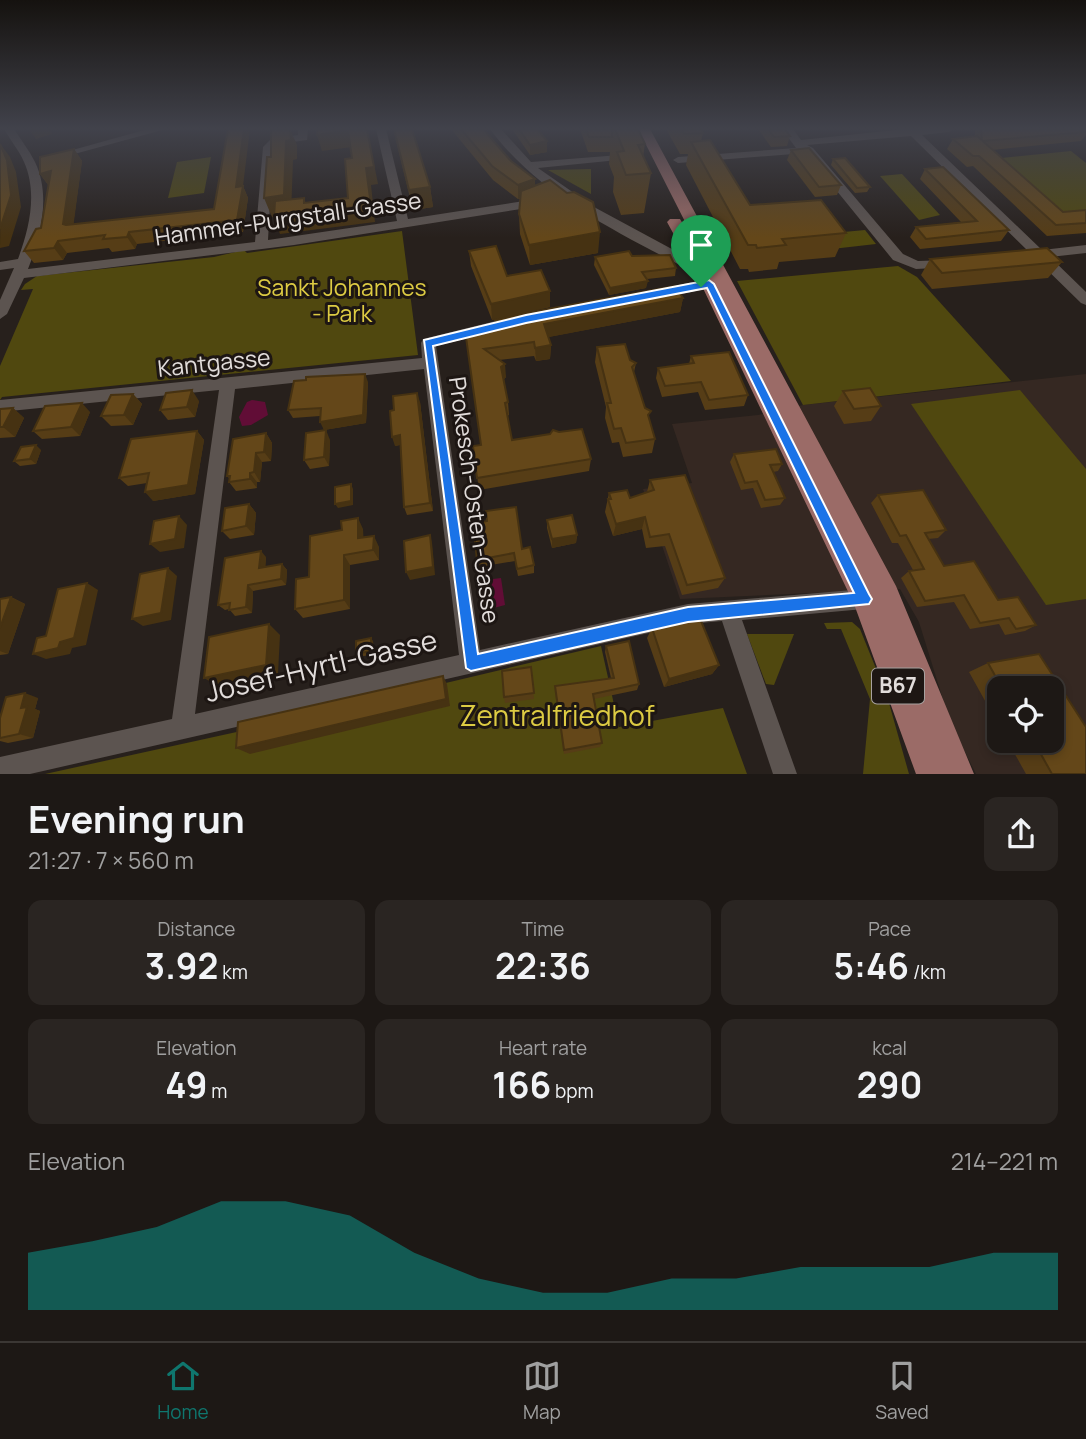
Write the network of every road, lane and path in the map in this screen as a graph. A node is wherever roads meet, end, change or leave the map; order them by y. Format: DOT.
graph roads {
  1 [pos="31,165"];
  2 [pos="267,165"];
  3 [pos="387,165"];
  4 [pos="535,165"];
  5 [pos="649,165"];
  6 [pos="663,165"];
  7 [pos="819,165"];
  8 [pos="944,165"];
  9 [pos="526,166"];
  10 [pos="559,189"];
  11 [pos="406,225"];
  12 [pos="261,245"];
  13 [pos="1086,249"];
  14 [pos="1032,255"];
  15 [pos="958,263"];
  16 [pos="0,267"];
  17 [pos="21,269"];
  18 [pos="706,277"];
  19 [pos="647,296"];
  20 [pos="1086,300"];
  21 [pos="0,314"];
  22 [pos="526,319"];
  23 [pos="431,363"];
  24 [pos="228,384"];
  25 [pos="0,406"];
  26 [pos="864,599"];
  27 [pos="728,609"];
  28 [pos="471,663"];
  29 [pos="182,728"];
  30 [pos="0,769"];
  31 [pos="785,774"];
  32 [pos="931,774"];
  33 [pos="959,774"];
  1 -- 17 [label="street"];
  2 -- 12 [label="street"];
  3 -- 11 [label="street"];
  4 -- 9 [label="street"];
  5 -- 18 [label="main road, B67"];
  6 -- 33 [label="main road, B67"];
  7 -- 15 [label="street"];
  8 -- 14 [label="street"];
  9 -- 10 [label="street"];
  10 -- 11 [label="street, Hammer-Purgstall-Gasse"];
  10 -- 18 [label="street"];
  11 -- 12 [label="street, Hammer-Purgstall-Gasse"];
  12 -- 17 [label="street, Hammer-Purgstall-Gasse"];
  13 -- 14 [label="street"];
  14 -- 20 [label="street"];
  16 -- 17 [label="street, Hammer-Purgstall-Gasse"];
  17 -- 21 [label="street"];
  18 -- 19 [label="street"];
  18 -- 26 [label="main road, B67"];
  22 -- 23 [label="street, Prokesch-Osten-Gasse"];
  23 -- 24 [label="street, Kantgasse"];
  23 -- 28 [label="street, Prokesch-Osten-Gasse"];
  24 -- 25 [label="street, Kantgasse"];
  24 -- 29 [label="street"];
  26 -- 27 [label="street, Josef-Hyrtl-Gasse"];
  26 -- 32 [label="main road, B67"];
  27 -- 28 [label="street, Josef-Hyrtl-Gasse"];
  27 -- 31 [label="street"];
  28 -- 29 [label="street, Josef-Hyrtl-Gasse"];
  29 -- 30 [label="street, Josef-Hyrtl-Gasse"];
}
